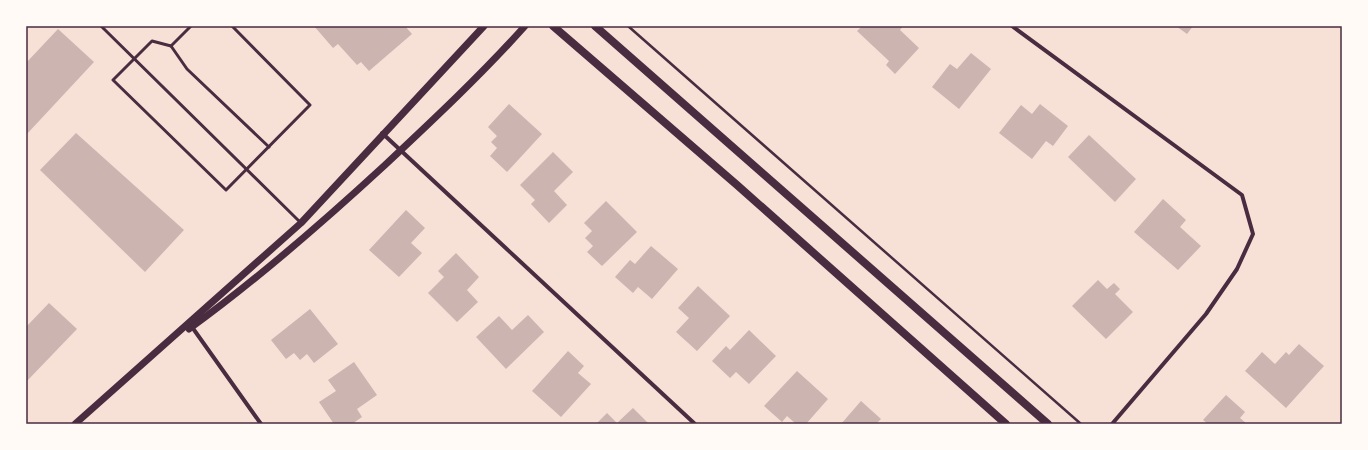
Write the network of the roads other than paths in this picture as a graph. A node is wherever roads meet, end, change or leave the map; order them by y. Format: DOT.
graph roads {
  1 [pos="101,26"];
  2 [pos="191,26"];
  3 [pos="232,26"];
  4 [pos="484,26"];
  5 [pos="525,26"];
  6 [pos="554,26"];
  7 [pos="595,26"];
  8 [pos="1012,26"];
  9 [pos="171,46"];
  10 [pos="134,59"];
  11 [pos="382,134"];
  12 [pos="269,147"];
  13 [pos="400,151"];
  14 [pos="247,170"];
  15 [pos="300,223"];
  16 [pos="191,326"];
  17 [pos="75,424"];
  18 [pos="261,424"];
  19 [pos="695,424"];
  20 [pos="1006,424"];
  21 [pos="1048,424"];
  22 [pos="1112,424"];
  1 -- 10 [label="lane"];
  2 -- 9 [label="lane"];
  3 -- 12 [label="lane"];
  4 -- 11 [label="street"];
  5 -- 13 [label="street"];
  6 -- 20 [label="main road"];
  7 -- 21 [label="main road"];
  8 -- 22 [label="street"];
  9 -- 10 [label="lane"];
  9 -- 12 [label="lane"];
  10 -- 14 [label="lane"];
  10 -- 14 [label="lane"];
  11 -- 13 [label="street"];
  11 -- 15 [label="street"];
  12 -- 14 [label="lane"];
  13 -- 16 [label="street"];
  13 -- 19 [label="street"];
  14 -- 15 [label="lane"];
  15 -- 16 [label="street"];
  16 -- 17 [label="street"];
  16 -- 18 [label="street"];
}
